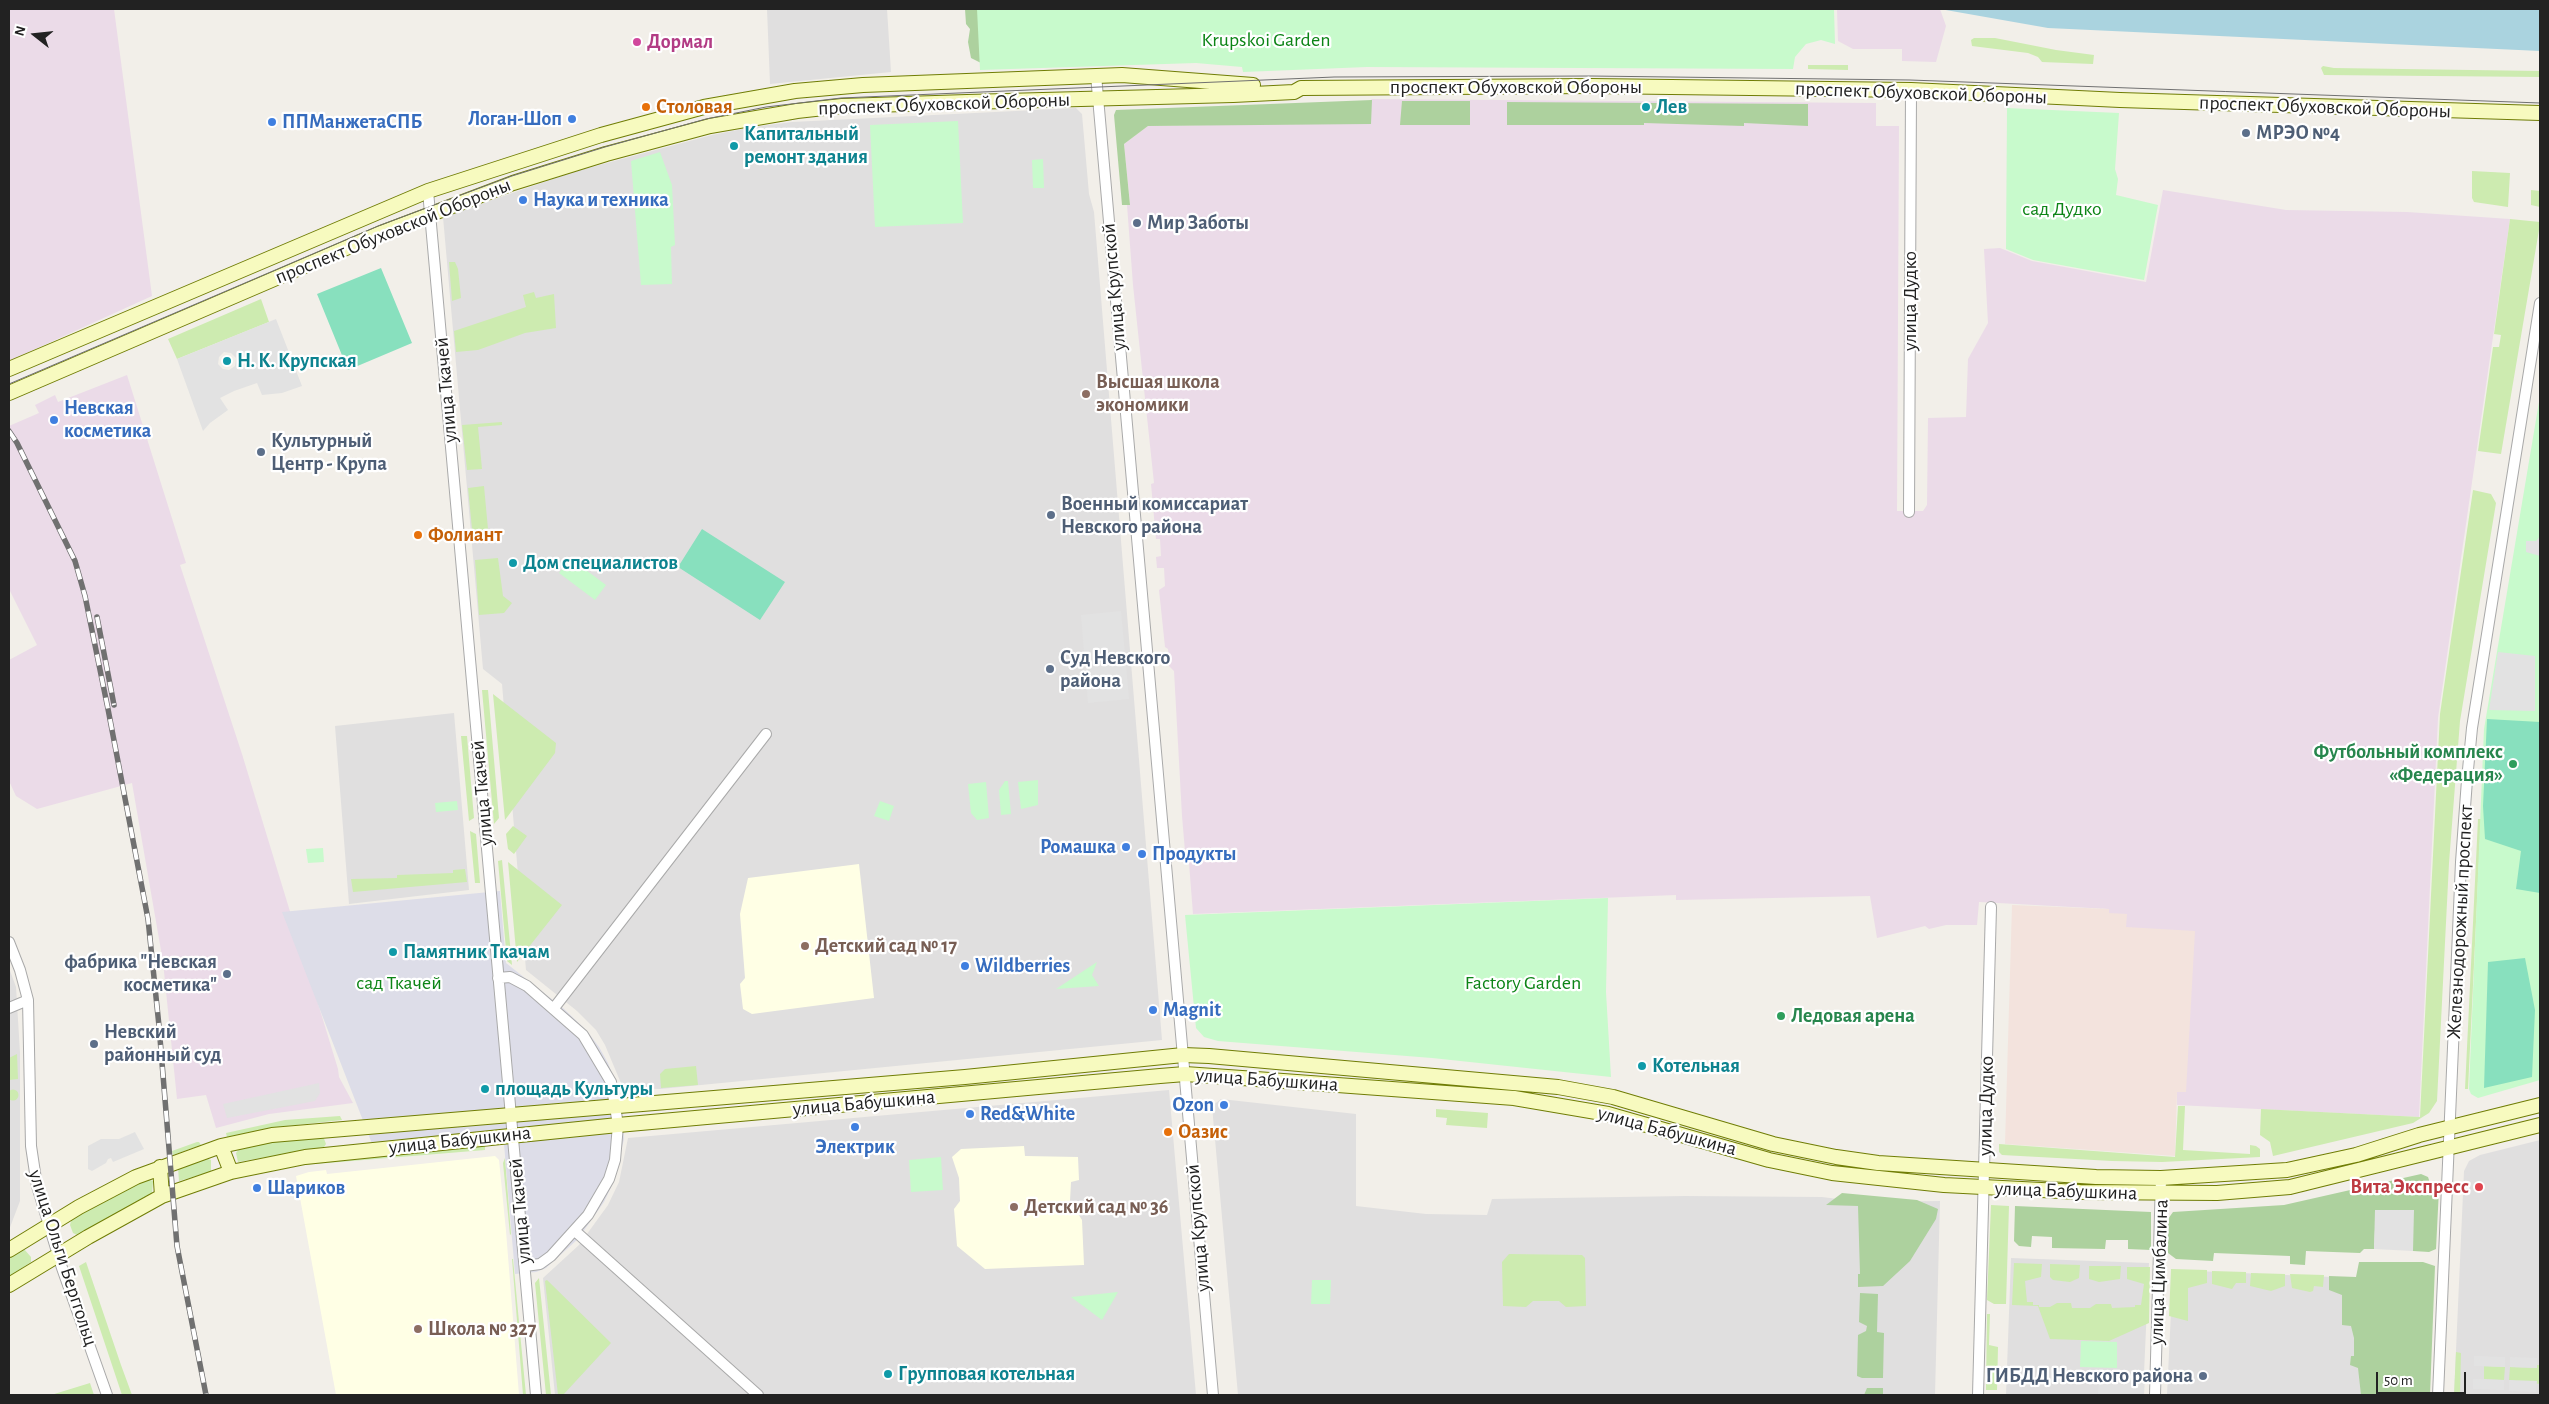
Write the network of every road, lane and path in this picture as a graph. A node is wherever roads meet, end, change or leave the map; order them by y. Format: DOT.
graph roads {
  1 [pos="1096,75"];
  2 [pos="1301,88"];
  3 [pos="1911,90"];
  4 [pos="1098,98"];
  5 [pos="2540,113"];
  6 [pos="428,191"];
  7 [pos="430,214"];
  8 [pos="2540,303"];
  9 [pos="9,369"];
  10 [pos="9,393"];
  11 [pos="1909,512"];
  12 [pos="766,734"];
  13 [pos="1992,907"];
  14 [pos="9,942"];
  15 [pos="498,978"];
  16 [pos="28,1000"];
  17 [pos="9,1008"];
  18 [pos="554,1008"];
  19 [pos="1183,1055"];
  20 [pos="1185,1074"];
  21 [pos="2540,1105"];
  22 [pos="616,1107"];
  23 [pos="511,1115"];
  24 [pos="618,1125"];
  25 [pos="2540,1125"];
  26 [pos="2450,1128"];
  27 [pos="513,1135"];
  28 [pos="221,1146"];
  29 [pos="2449,1149"];
  30 [pos="160,1167"];
  31 [pos="1984,1170"];
  32 [pos="231,1172"];
  33 [pos="2161,1178"];
  34 [pos="1983,1188"];
  35 [pos="2161,1195"];
  36 [pos="162,1196"];
  37 [pos="49,1225"];
  38 [pos="575,1231"];
  39 [pos="9,1250"];
  40 [pos="58,1255"];
  41 [pos="524,1266"];
  42 [pos="9,1285"];
  43 [pos="107,1395"];
  44 [pos="536,1395"];
  45 [pos="758,1395"];
  46 [pos="1213,1395"];
  47 [pos="1978,1395"];
  48 [pos="2155,1395"];
  49 [pos="2438,1395"];
  1 -- 2 [label="street, проспект Обуховской Обороны"];
  1 -- 4 [label="street, улица Крупской"];
  1 -- 6 [label="street, проспект Обуховской Обороны"];
  2 -- 3 [label="street, проспект Обуховской Обороны"];
  2 -- 4 [label="street, проспект Обуховской Обороны"];
  3 -- 5 [label="street, проспект Обуховской Обороны"];
  3 -- 11 [label="street, улица Дудко"];
  4 -- 7 [label="street, проспект Обуховской Обороны"];
  4 -- 19 [label="street, улица Крупской"];
  6 -- 7 [label="street, улица Ткачей"];
  6 -- 9 [label="street, проспект Обуховской Обороны"];
  7 -- 10 [label="street, проспект Обуховской Обороны"];
  7 -- 15 [label="street, улица Ткачей"];
  8 -- 26 [label="street, Железнодорожный проспект"];
  12 -- 18 [label="street"];
  13 -- 31 [label="street, улица Дудко"];
  14 -- 16 [label="street, улица Ольги Берггольц"];
  15 -- 18 [label="street"];
  15 -- 23 [label="street, улица Ткачей"];
  16 -- 17 [label="street"];
  16 -- 37 [label="street, улица Ольги Берггольц"];
  18 -- 22 [label="street"];
  19 -- 20 [label="street, улица Крупской"];
  19 -- 22 [label="street, улица Бабушкина"];
  19 -- 31 [label="street, улица Бабушкина"];
  20 -- 24 [label="street, улица Бабушкина"];
  20 -- 34 [label="street, улица Бабушкина"];
  20 -- 46 [label="street, улица Крупской"];
  21 -- 26 [label="street, улица Бабушкина"];
  22 -- 23 [label="street, улица Бабушкина"];
  22 -- 24 [label="street"];
  23 -- 27 [label="street, улица Ткачей"];
  23 -- 28 [label="street, улица Бабушкина"];
  24 -- 27 [label="street, улица Бабушкина"];
  24 -- 38 [label="street"];
  25 -- 29 [label="street, улица Бабушкина"];
  26 -- 29 [label="street, Железнодорожный проспект"];
  26 -- 33 [label="street, улица Бабушкина"];
  27 -- 32 [label="street, улица Бабушкина"];
  27 -- 41 [label="street, улица Ткачей"];
  28 -- 30 [label="street, улица Бабушкина"];
  28 -- 32 [label="street"];
  29 -- 35 [label="street, улица Бабушкина"];
  29 -- 49 [label="street, Железнодорожный проспект"];
  30 -- 36 [label="street"];
  30 -- 37 [label="street, улица Бабушкина"];
  31 -- 33 [label="street, улица Бабушкина"];
  31 -- 34 [label="street, улица Дудко"];
  32 -- 36 [label="street, улица Бабушкина"];
  33 -- 35 [label="street, улица Цимбалина"];
  34 -- 35 [label="street, улица Бабушкина"];
  34 -- 47 [label="street, улица Дудко"];
  35 -- 48 [label="street, улица Цимбалина"];
  36 -- 40 [label="street, улица Бабушкина"];
  37 -- 39 [label="street, улица Бабушкина"];
  37 -- 40 [label="street, улица Ольги Берггольц"];
  38 -- 41 [label="street"];
  38 -- 45 [label="street"];
  40 -- 42 [label="street, улица Бабушкина"];
  40 -- 43 [label="street, улица Ольги Берггольц"];
  41 -- 44 [label="street, улица Ткачей"];
}
